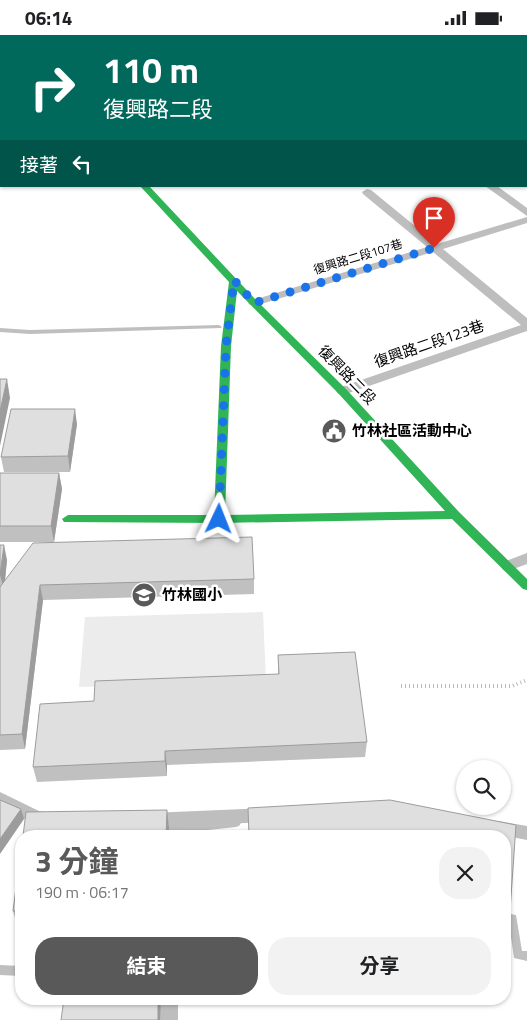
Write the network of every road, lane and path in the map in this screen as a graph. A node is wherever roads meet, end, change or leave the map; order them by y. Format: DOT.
graph roads {
  1 [pos="145,187"];
  2 [pos="491,187"];
  3 [pos="367,192"];
  4 [pos="527,213"];
  5 [pos="527,220"];
  6 [pos="434,248"];
  7 [pos="234,280"];
  8 [pos="254,303"];
  9 [pos="527,325"];
  10 [pos="342,391"];
  11 [pos="455,515"];
  12 [pos="68,519"];
  13 [pos="219,519"];
  14 [pos="527,558"];
  15 [pos="508,566"];
  16 [pos="527,586"];
  17 [pos="527,680"];
  18 [pos="401,686"];
  19 [pos="0,799"];
  20 [pos="280,814"];
  21 [pos="57,819"];
  22 [pos="134,820"];
  23 [pos="480,825"];
  24 [pos="173,828"];
  25 [pos="509,830"];
  26 [pos="511,830"];
  27 [pos="527,833"];
  28 [pos="169,1005"];
  29 [pos="168,1020"];
  1 -- 7 [label="main road, 復興路二段"];
  2 -- 4 [label="lane"];
  3 -- 6 [label="lane"];
  5 -- 6 [label="lane, 復興路二段107巷"];
  6 -- 8 [label="lane, 復興路二段107巷"];
  6 -- 9 [label="lane"];
  7 -- 8 [label="main road, 復興路二段"];
  7 -- 13 [label="main road"];
  8 -- 10 [label="main road, 復興路二段"];
  9 -- 10 [label="lane, 復興路二段123巷"];
  10 -- 11 [label="main road, 復興路二段"];
  11 -- 13 [label="main road"];
  11 -- 15 [label="main road, 復興路二段"];
  12 -- 13 [label="main road"];
  14 -- 15 [label="lane"];
  15 -- 16 [label="main road, 復興路二段"];
  17 -- 18 [label="path"];
  19 -- 21 [label="lane"];
  20 -- 24 [label="lane"];
  22 -- 24 [label="lane"];
  23 -- 25 [label="lane"];
  26 -- 27 [label="lane"];
  28 -- 29 [label="lane"];
}
